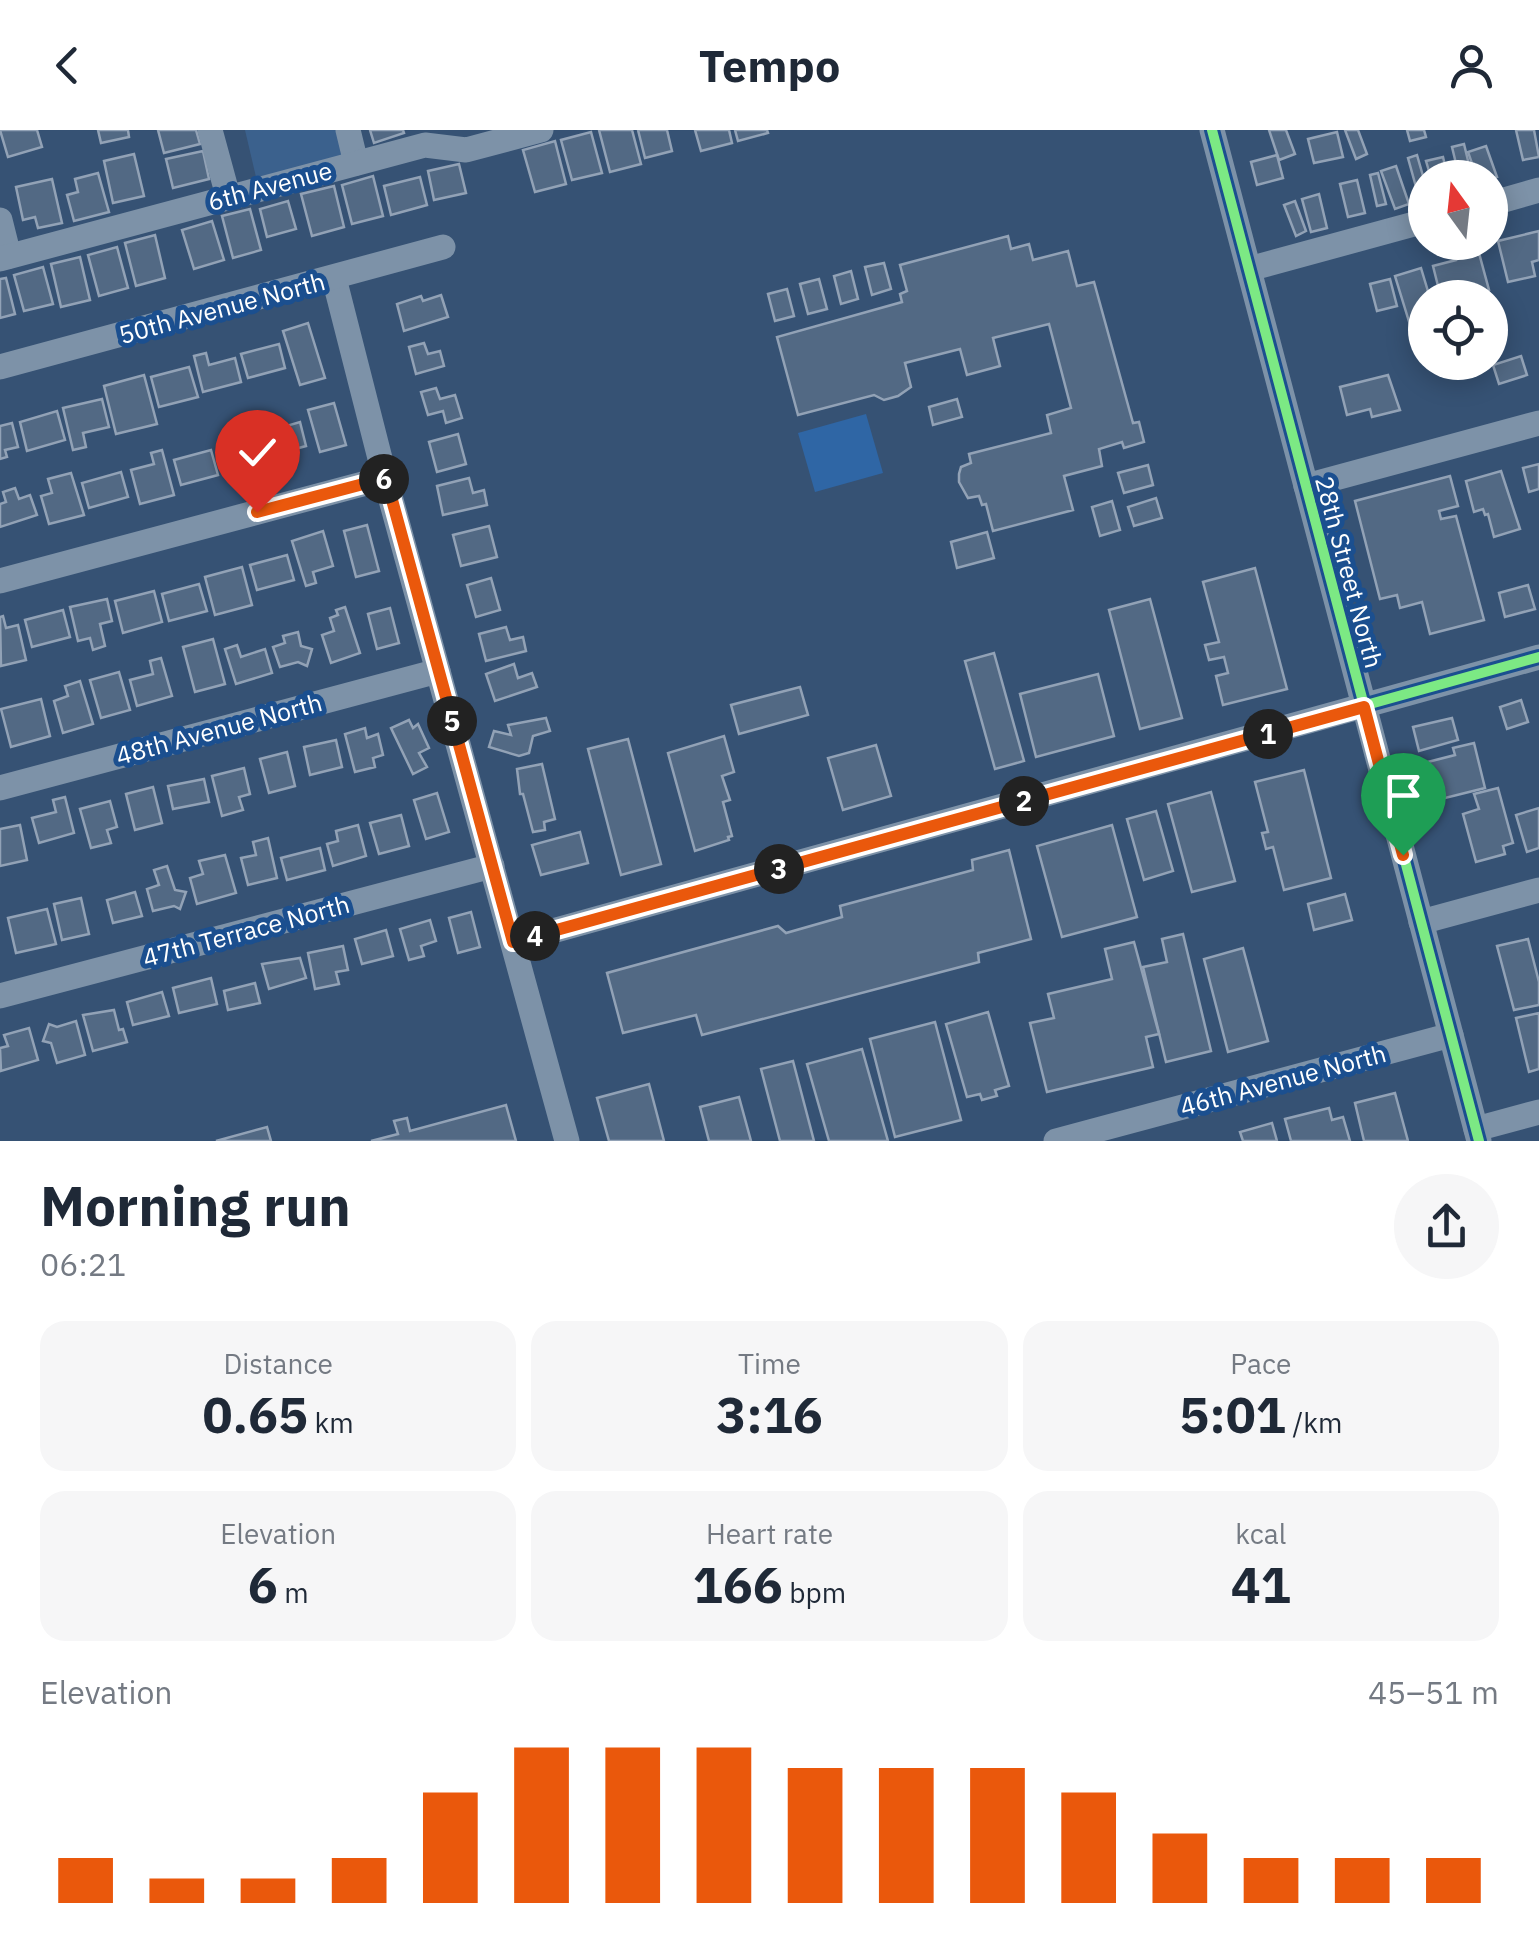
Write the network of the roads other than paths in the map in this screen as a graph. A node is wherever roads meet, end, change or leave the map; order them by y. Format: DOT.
graph roads {
  1 [pos="210,130"];
  2 [pos="348,130"];
  3 [pos="541,130"];
  4 [pos="1212,130"];
  5 [pos="356,163"];
  6 [pos="1539,190"];
  7 [pos="228,196"];
  8 [pos="1508,199"];
  9 [pos="0,220"];
  10 [pos="1408,226"];
  11 [pos="443,247"];
  12 [pos="5,258"];
  13 [pos="1248,269"];
  14 [pos="334,278"];
  15 [pos="0,367"];
  16 [pos="1539,423"];
  17 [pos="386,478"];
  18 [pos="1306,486"];
  19 [pos="0,582"];
  20 [pos="1539,657"];
  21 [pos="438,671"];
  22 [pos="1364,707"];
  23 [pos="0,788"];
  24 [pos="492,866"];
  25 [pos="1539,890"];
  26 [pos="1421,922"];
  27 [pos="513,942"];
  28 [pos="0,996"];
  29 [pos="1451,1034"];
  30 [pos="1539,1112"];
  31 [pos="1477,1135"];
  32 [pos="567,1141"];
  33 [pos="1056,1141"];
  1 -- 7 [label="street"];
  2 -- 5 [label="street"];
  3 -- 5 [label="street, 6th Avenue"];
  4 -- 13 [label="street, 28th Street North"];
  5 -- 7 [label="street, 6th Avenue"];
  6 -- 8 [label="street"];
  7 -- 12 [label="street, 6th Avenue"];
  9 -- 12 [label="street"];
  10 -- 13 [label="street"];
  11 -- 14 [label="street, 50th Avenue North"];
  13 -- 18 [label="street, 28th Street North"];
  14 -- 15 [label="street, 50th Avenue North"];
  14 -- 17 [label="street"];
  16 -- 18 [label="street"];
  17 -- 19 [label="street"];
  17 -- 21 [label="street"];
  18 -- 22 [label="street, 28th Street North"];
  20 -- 22 [label="street"];
  21 -- 23 [label="street, 48th Avenue North"];
  21 -- 24 [label="street"];
  22 -- 26 [label="street, 28th Street North"];
  22 -- 27 [label="street"];
  24 -- 27 [label="street"];
  24 -- 28 [label="street, 47th Terrace North"];
  25 -- 26 [label="street"];
  26 -- 29 [label="street, 28th Street North"];
  27 -- 32 [label="street"];
  29 -- 31 [label="street, 28th Street North"];
  29 -- 33 [label="street, 46th Avenue North"];
  30 -- 31 [label="street"];
}
